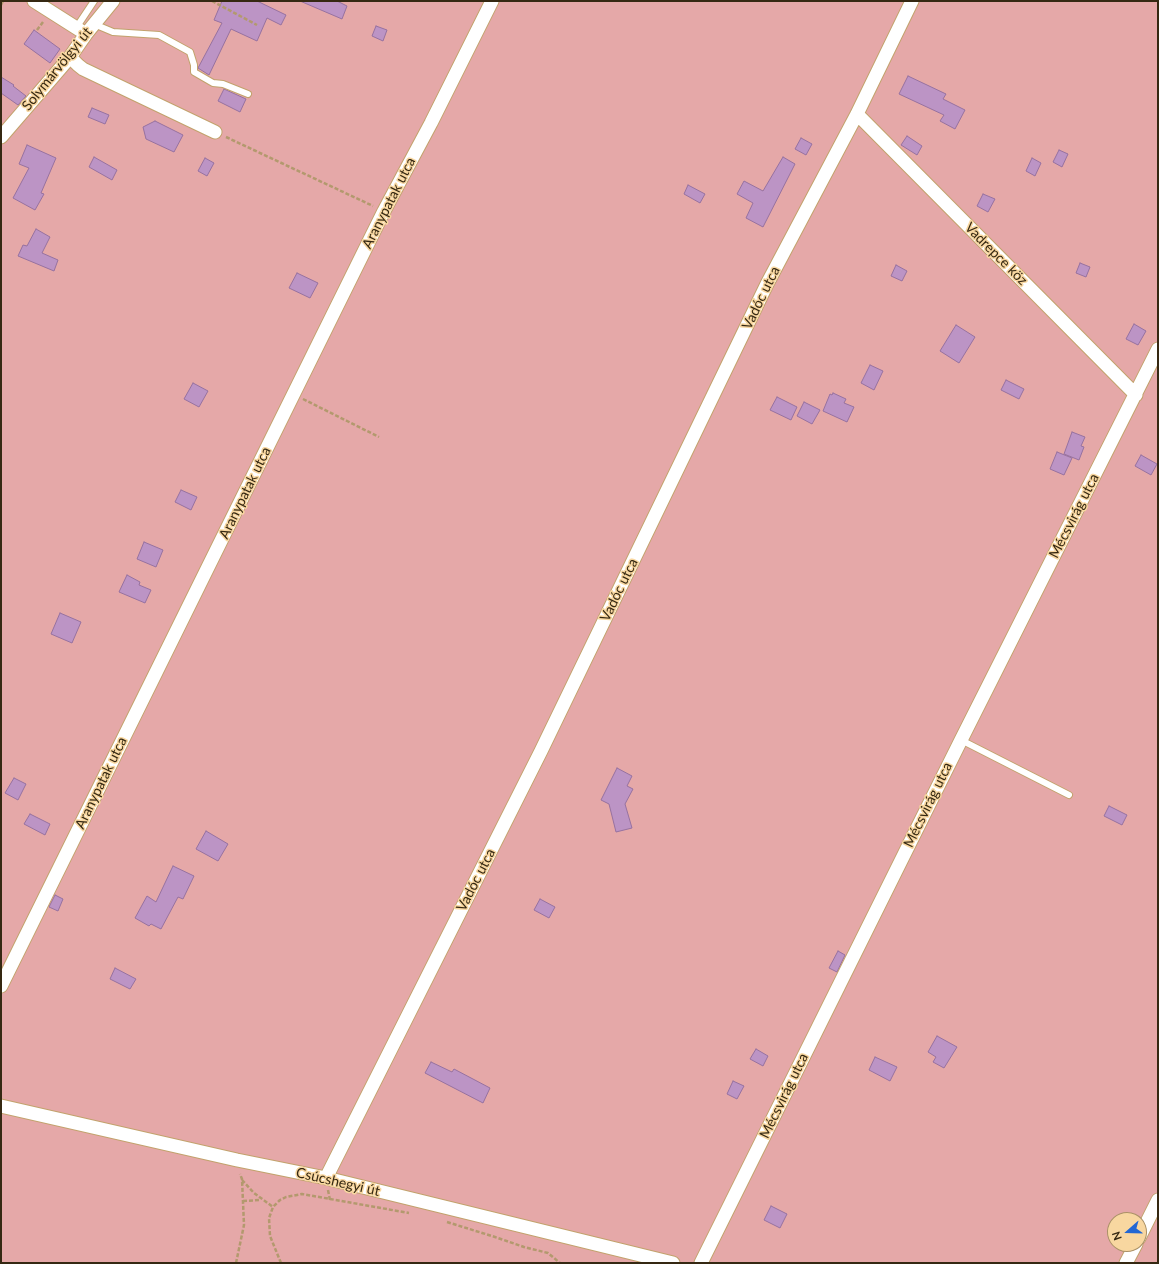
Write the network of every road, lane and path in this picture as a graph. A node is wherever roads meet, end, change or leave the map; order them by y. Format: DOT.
graph roads {
  1 [pos="3,1"];
  2 [pos="34,1"];
  3 [pos="94,1"];
  4 [pos="113,1"];
  5 [pos="212,1"];
  6 [pos="492,1"];
  7 [pos="912,1"];
  8 [pos="1,4"];
  9 [pos="257,25"];
  10 [pos="85,29"];
  11 [pos="70,57"];
  12 [pos="248,94"];
  13 [pos="857,114"];
  14 [pos="215,132"];
  15 [pos="1,137"];
  16 [pos="363,202"];
  17 [pos="1158,349"];
  18 [pos="294,394"];
  19 [pos="1136,395"];
  20 [pos="379,437"];
  21 [pos="961,740"];
  22 [pos="1069,795"];
  23 [pos="1,986"];
  24 [pos="1,1106"];
  25 [pos="237,1160"];
  26 [pos="326,1178"];
  27 [pos="242,1179"];
  28 [pos="262,1200"];
  29 [pos="1158,1200"];
  30 [pos="243,1201"];
  31 [pos="273,1207"];
  32 [pos="412,1213"];
  33 [pos="444,1222"];
  34 [pos="1147,1222"];
  35 [pos="1132,1252"];
  36 [pos="236,1263"];
  37 [pos="281,1263"];
  38 [pos="560,1263"];
  39 [pos="673,1263"];
  40 [pos="701,1263"];
  41 [pos="1126,1263"];
  1 -- 8 [label="path"];
  2 -- 10 [label="street"];
  3 -- 10 [label="lane"];
  4 -- 10 [label="street, Solymárvölgyi út"];
  5 -- 9 [label="path"];
  6 -- 18 [label="street, Aranypatak utca"];
  7 -- 13 [label="street, Vadóc utca"];
  10 -- 11 [label="street, Solymárvölgyi út"];
  10 -- 12 [label="lane"];
  11 -- 14 [label="street"];
  11 -- 15 [label="street, Solymárvölgyi út"];
  13 -- 19 [label="street, Vadrepce köz"];
  13 -- 26 [label="street, Vadóc utca"];
  14 -- 16 [label="path"];
  17 -- 19 [label="street, Mécsvirág utca"];
  18 -- 20 [label="path"];
  18 -- 23 [label="street, Aranypatak utca"];
  19 -- 21 [label="street, Mécsvirág utca"];
  21 -- 22 [label="lane"];
  21 -- 40 [label="street, Mécsvirág utca"];
  24 -- 25 [label="street, Csúcshegyi út"];
  25 -- 26 [label="street, Csúcshegyi út"];
  25 -- 27 [label="path"];
  26 -- 39 [label="street, Csúcshegyi út"];
  27 -- 28 [label="path"];
  27 -- 30 [label="path"];
  28 -- 30 [label="path"];
  28 -- 31 [label="path"];
  29 -- 34 [label="street"];
  30 -- 36 [label="path"];
  31 -- 32 [label="path"];
  31 -- 37 [label="path"];
  33 -- 38 [label="path"];
  35 -- 41 [label="street"];
}
